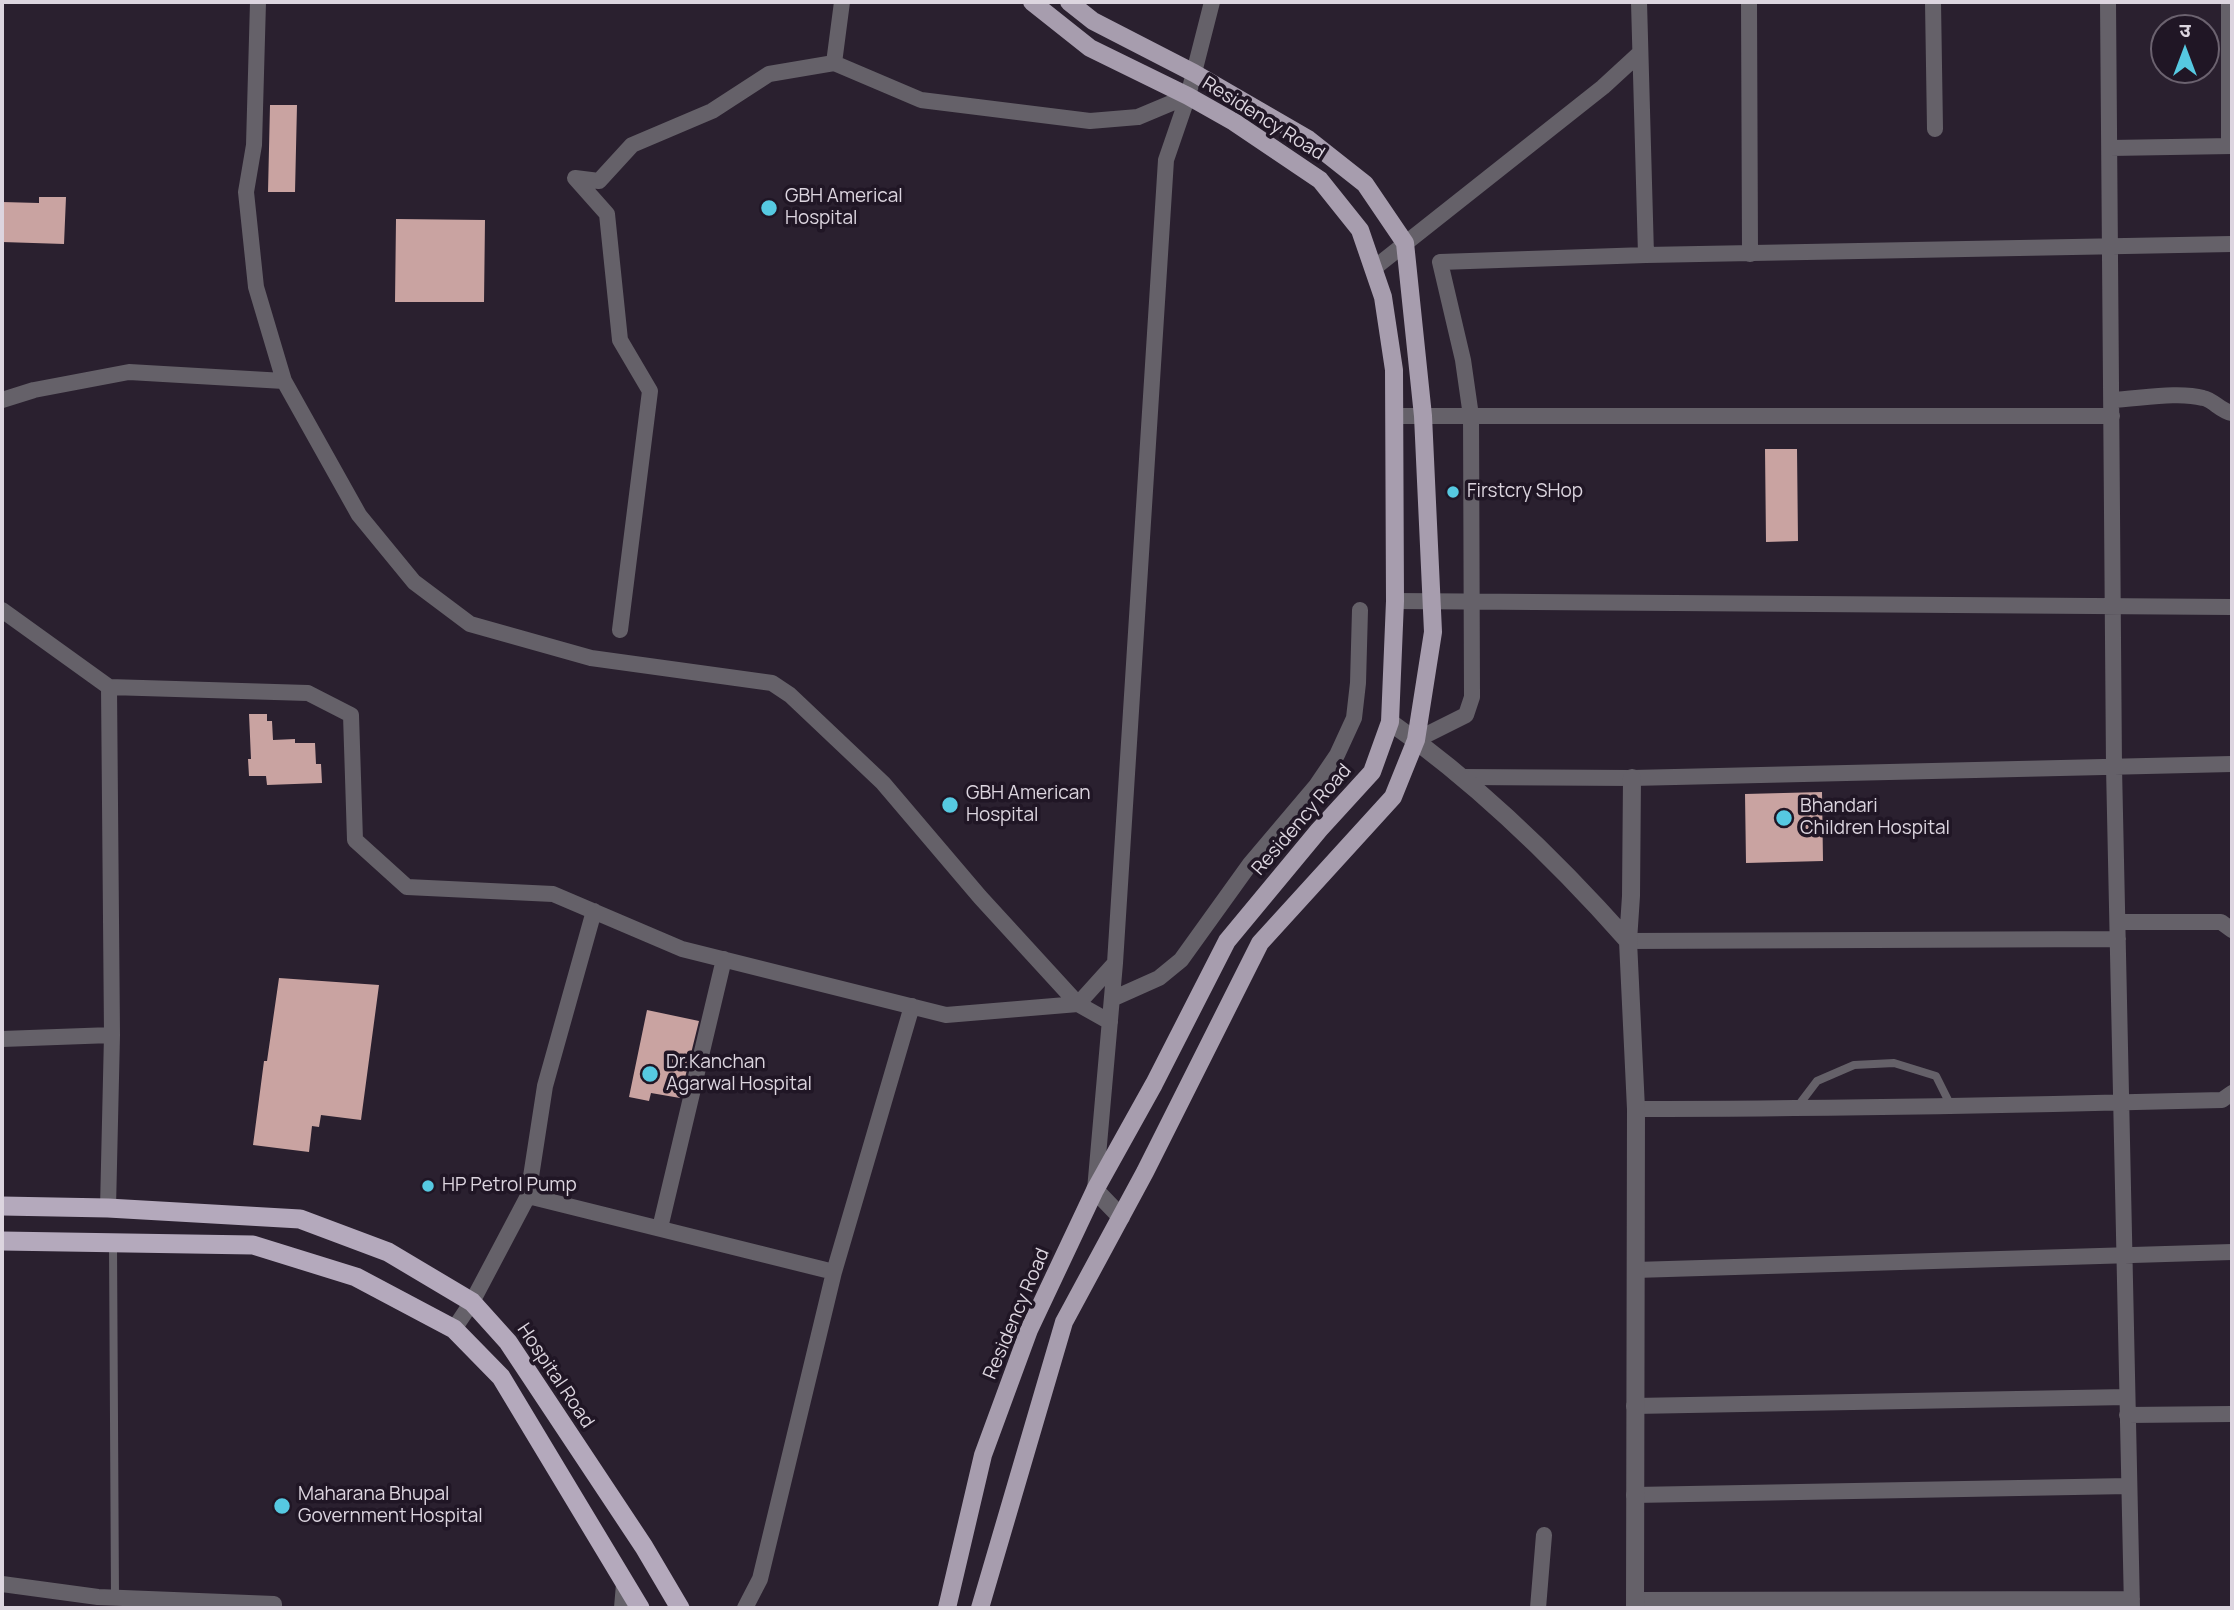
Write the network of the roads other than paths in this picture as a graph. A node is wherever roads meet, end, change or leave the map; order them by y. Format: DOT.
graph roads {
  1 [pos="258,2"];
  2 [pos="842,2"];
  3 [pos="1032,2"];
  4 [pos="1069,2"];
  5 [pos="1212,2"];
  6 [pos="1639,2"];
  7 [pos="1749,2"];
  8 [pos="1933,2"];
  9 [pos="2108,2"];
  10 [pos="2229,2"];
  11 [pos="1640,52"];
  12 [pos="834,63"];
  13 [pos="1194,73"];
  14 [pos="1188,96"];
  15 [pos="1935,130"];
  16 [pos="2230,146"];
  17 [pos="2110,148"];
  18 [pos="1405,243"];
  19 [pos="2232,244"];
  20 [pos="2111,247"];
  21 [pos="1750,254"];
  22 [pos="1646,255"];
  23 [pos="1373,269"];
  24 [pos="284,381"];
  25 [pos="2,400"];
  26 [pos="2112,408"];
  27 [pos="2232,414"];
  28 [pos="1394,416"];
  29 [pos="1423,416"];
  30 [pos="1471,416"];
  31 [pos="1395,601"];
  32 [pos="1430,601"];
  33 [pos="1472,602"];
  34 [pos="2113,606"];
  35 [pos="2232,607"];
  36 [pos="2,610"];
  37 [pos="1360,610"];
  38 [pos="620,631"];
  39 [pos="108,687"];
  40 [pos="1390,722"];
  41 [pos="1416,740"];
  42 [pos="2232,764"];
  43 [pos="2114,767"];
  44 [pos="1461,777"];
  45 [pos="1632,778"];
  46 [pos="594,911"];
  47 [pos="2118,930"];
  48 [pos="2232,930"];
  49 [pos="1628,941"];
  50 [pos="724,959"];
  51 [pos="1115,963"];
  52 [pos="1112,999"];
  53 [pos="1078,1004"];
  54 [pos="912,1006"];
  55 [pos="1110,1022"];
  56 [pos="112,1035"];
  57 [pos="2,1039"];
  58 [pos="2232,1093"];
  59 [pos="2120,1102"];
  60 [pos="1951,1107"];
  61 [pos="1636,1109"];
  62 [pos="1796,1109"];
  63 [pos="1095,1190"];
  64 [pos="528,1196"];
  65 [pos="2,1206"];
  66 [pos="108,1208"];
  67 [pos="1121,1217"];
  68 [pos="660,1228"];
  69 [pos="2,1241"];
  70 [pos="113,1243"];
  71 [pos="2232,1252"];
  72 [pos="2124,1255"];
  73 [pos="1635,1270"];
  74 [pos="834,1272"];
  75 [pos="472,1302"];
  76 [pos="454,1329"];
  77 [pos="2127,1397"];
  78 [pos="1634,1406"];
  79 [pos="2232,1413"];
  80 [pos="2127,1415"];
  81 [pos="2129,1486"];
  82 [pos="1634,1495"];
  83 [pos="1544,1535"];
  84 [pos="2,1584"];
  85 [pos="624,1584"];
  86 [pos="115,1598"];
  87 [pos="98,1603"];
  88 [pos="1635,1604"];
  89 [pos="2132,1604"];
  90 [pos="274,1608"];
  91 [pos="622,1608"];
  92 [pos="640,1608"];
  93 [pos="680,1608"];
  94 [pos="745,1608"];
  95 [pos="947,1608"];
  96 [pos="980,1608"];
  97 [pos="1538,1608"];
  1 -- 24 [label="street"];
  2 -- 12 [label="street"];
  3 -- 14 [label="main road, Residency Road"];
  4 -- 13 [label="main road"];
  5 -- 13 [label="street"];
  6 -- 11 [label="street"];
  7 -- 21 [label="street"];
  8 -- 15 [label="street"];
  9 -- 17 [label="street"];
  10 -- 16 [label="street"];
  11 -- 18 [label="street"];
  11 -- 22 [label="street"];
  12 -- 14 [label="street"];
  12 -- 38 [label="street"];
  13 -- 14 [label="street"];
  13 -- 18 [label="main road"];
  14 -- 23 [label="main road, Residency Road"];
  14 -- 51 [label="street"];
  16 -- 17 [label="street"];
  17 -- 20 [label="street"];
  18 -- 23 [label="street"];
  18 -- 29 [label="main road"];
  19 -- 20 [label="street"];
  20 -- 21 [label="street"];
  20 -- 26 [label="street"];
  21 -- 22 [label="street"];
  22 -- 30 [label="street"];
  23 -- 28 [label="main road, Residency Road"];
  24 -- 25 [label="street"];
  24 -- 53 [label="street"];
  26 -- 27 [label="street"];
  26 -- 30 [label="street"];
  26 -- 34 [label="street"];
  28 -- 29 [label="street"];
  28 -- 31 [label="main road, Residency Road"];
  29 -- 30 [label="street"];
  29 -- 32 [label="main road"];
  30 -- 33 [label="street"];
  31 -- 32 [label="street"];
  31 -- 40 [label="main road, Residency Road"];
  32 -- 33 [label="street"];
  32 -- 41 [label="main road"];
  33 -- 34 [label="street"];
  33 -- 41 [label="street"];
  34 -- 35 [label="street"];
  34 -- 43 [label="street"];
  36 -- 39 [label="street"];
  37 -- 52 [label="street"];
  39 -- 46 [label="street"];
  39 -- 56 [label="street"];
  40 -- 41 [label="street"];
  40 -- 63 [label="main road, Residency Road"];
  41 -- 44 [label="street"];
  41 -- 67 [label="main road"];
  42 -- 43 [label="street"];
  43 -- 45 [label="street"];
  43 -- 47 [label="street"];
  44 -- 45 [label="street"];
  44 -- 49 [label="street"];
  45 -- 49 [label="street"];
  46 -- 50 [label="street"];
  46 -- 64 [label="street"];
  47 -- 48 [label="street"];
  47 -- 49 [label="street"];
  47 -- 59 [label="street"];
  49 -- 61 [label="street"];
  50 -- 54 [label="street"];
  50 -- 68 [label="street"];
  51 -- 52 [label="street"];
  51 -- 53 [label="street"];
  52 -- 55 [label="street"];
  53 -- 54 [label="street"];
  53 -- 55 [label="street"];
  54 -- 74 [label="street"];
  55 -- 63 [label="street"];
  56 -- 57 [label="street"];
  56 -- 66 [label="street"];
  58 -- 59 [label="street"];
  59 -- 60 [label="street"];
  59 -- 72 [label="street"];
  60 -- 62 [label="street"];
  60 -- 62 [label="lane"];
  61 -- 62 [label="street"];
  61 -- 73 [label="street"];
  63 -- 67 [label="street"];
  63 -- 95 [label="main road, Residency Road"];
  64 -- 68 [label="street"];
  64 -- 75 [label="street"];
  65 -- 66 [label="highway, Hospital Road"];
  66 -- 75 [label="highway, Hospital Road"];
  67 -- 96 [label="main road"];
  68 -- 74 [label="street"];
  69 -- 70 [label="highway"];
  70 -- 76 [label="highway"];
  70 -- 86 [label="lane"];
  71 -- 72 [label="street"];
  72 -- 73 [label="street"];
  72 -- 77 [label="street"];
  73 -- 78 [label="street"];
  74 -- 94 [label="street"];
  75 -- 76 [label="street"];
  75 -- 93 [label="highway, Hospital Road"];
  76 -- 85 [label="highway"];
  77 -- 78 [label="street"];
  77 -- 80 [label="street"];
  78 -- 82 [label="street"];
  79 -- 80 [label="street"];
  80 -- 81 [label="street"];
  81 -- 82 [label="street"];
  81 -- 89 [label="street"];
  82 -- 88 [label="street"];
  83 -- 97 [label="street"];
  84 -- 87 [label="street"];
  85 -- 91 [label="street"];
  85 -- 92 [label="highway"];
  86 -- 87 [label="street"];
  86 -- 90 [label="street"];
  88 -- 89 [label="street"];
}
